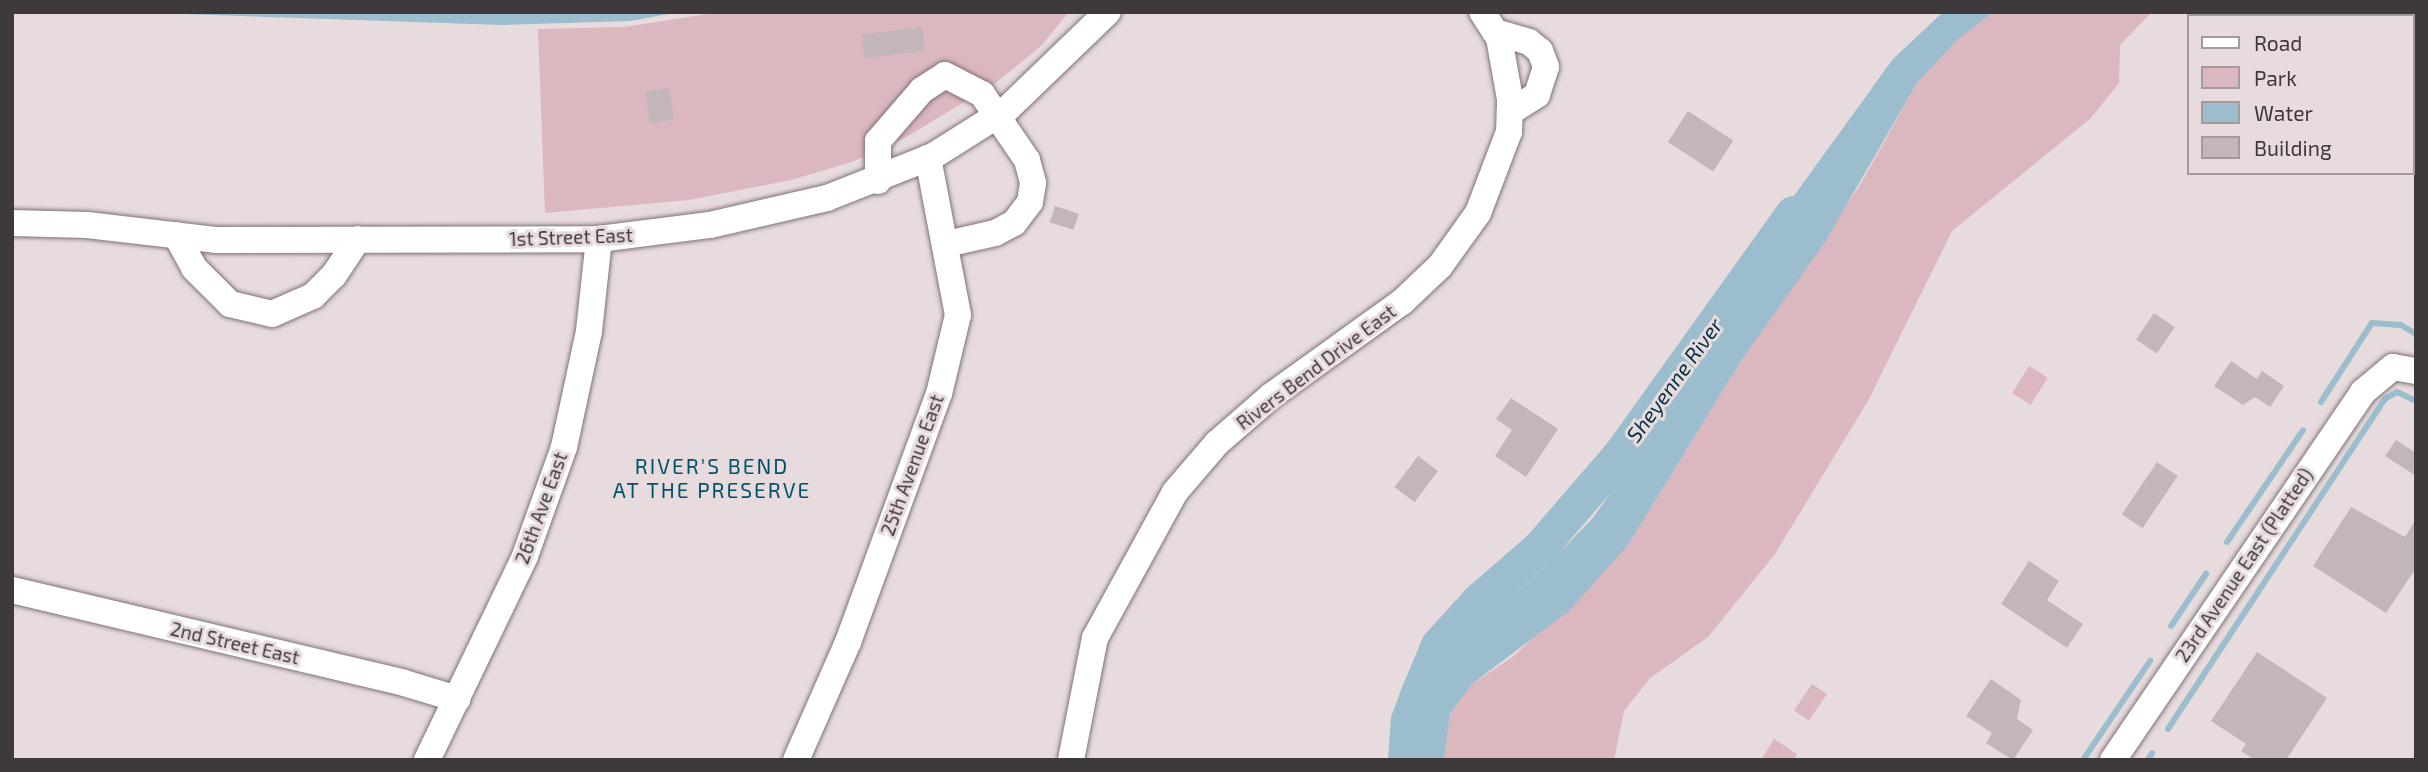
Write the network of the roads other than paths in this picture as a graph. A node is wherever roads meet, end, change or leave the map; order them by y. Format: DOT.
graph roads {
  1 [pos="1108,12"];
  2 [pos="1489,22"];
  3 [pos="1510,112"];
  4 [pos="999,115"];
  5 [pos="928,158"];
  6 [pos="878,181"];
  7 [pos="12,223"];
  8 [pos="176,235"];
  9 [pos="358,239"];
  10 [pos="599,239"];
  11 [pos="947,244"];
  12 [pos="2416,371"];
  13 [pos="12,590"];
  14 [pos="457,699"];
  15 [pos="427,760"];
  16 [pos="796,760"];
  17 [pos="1071,760"];
  18 [pos="2113,760"];
  1 -- 4 [label="street, 1st Street East"];
  2 -- 3 [label="street, Rivers Bend Drive East"];
  2 -- 3 [label="street"];
  3 -- 17 [label="street, Rivers Bend Drive East"];
  4 -- 5 [label="street, 1st Street East"];
  4 -- 6 [label="street"];
  4 -- 11 [label="street"];
  5 -- 6 [label="street, 1st Street East"];
  5 -- 11 [label="street, 25th Avenue East"];
  6 -- 10 [label="street, 1st Street East"];
  7 -- 8 [label="street, 1st Street East"];
  8 -- 9 [label="street, 1st Street East"];
  8 -- 9 [label="street"];
  9 -- 10 [label="street, 1st Street East"];
  10 -- 14 [label="street, 26th Ave East"];
  11 -- 16 [label="street, 25th Avenue East"];
  12 -- 18 [label="street, 23rd Avenue East (Platted)"];
  13 -- 14 [label="street, 2nd Street East"];
  14 -- 15 [label="street, 26th Ave East"];
}
